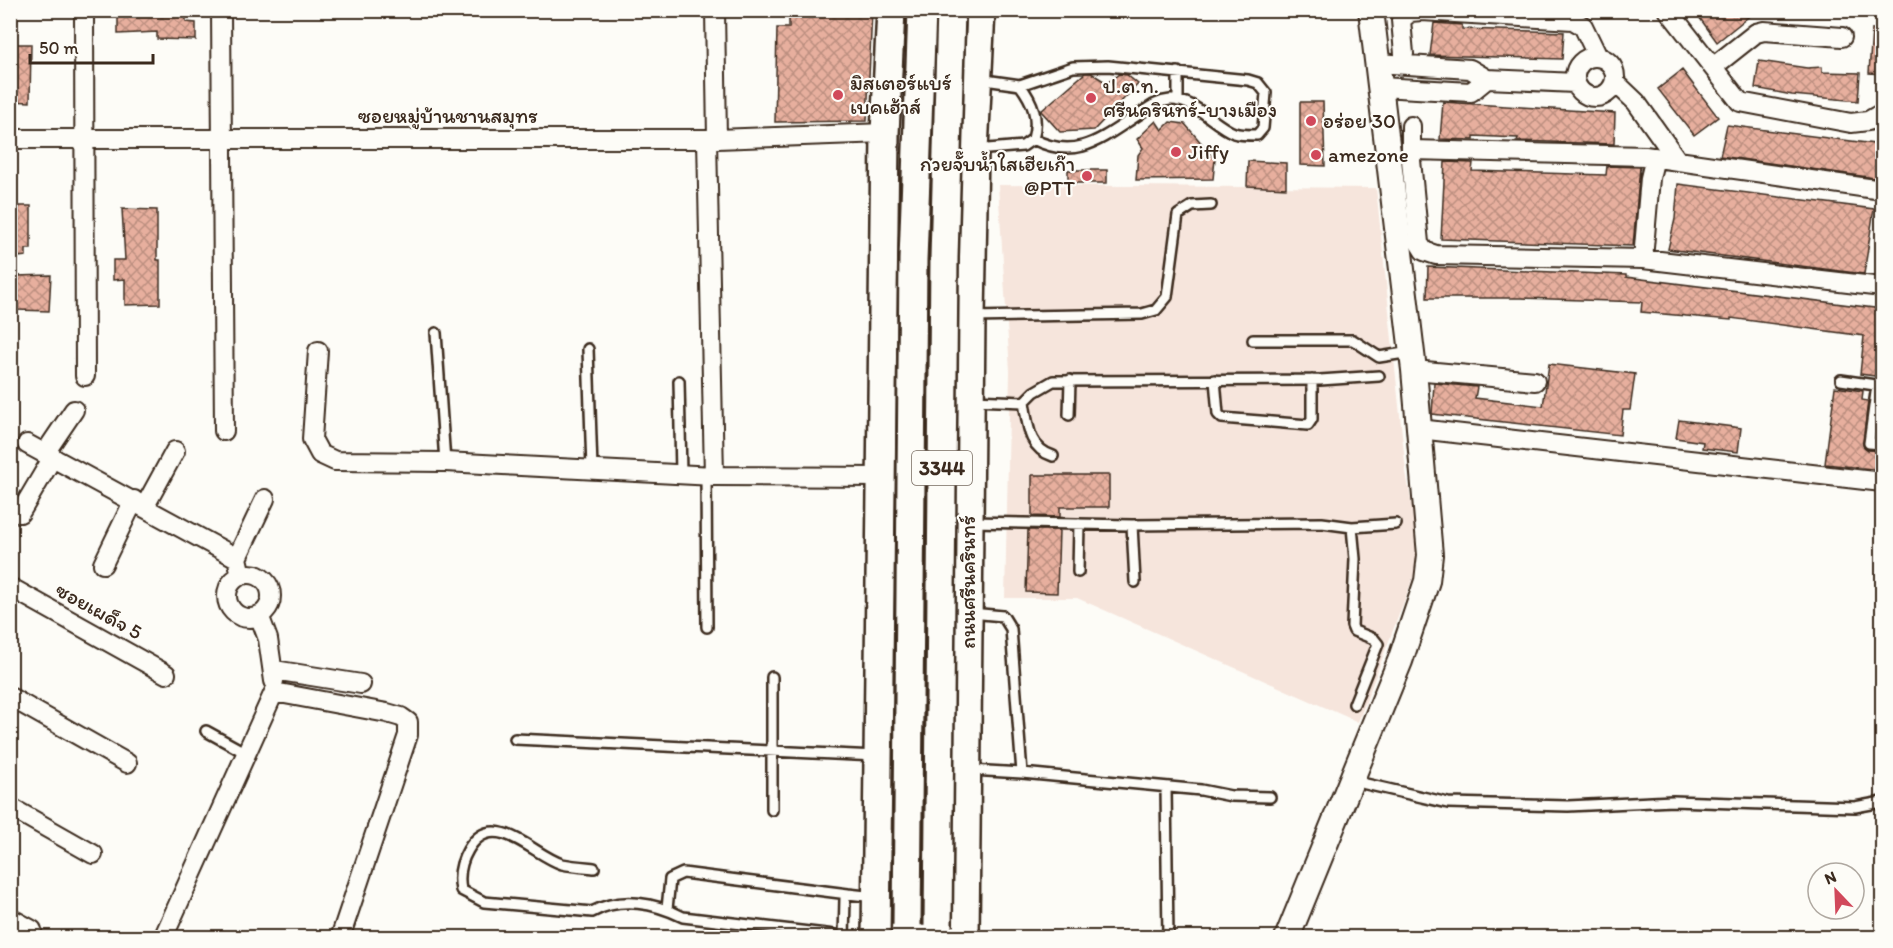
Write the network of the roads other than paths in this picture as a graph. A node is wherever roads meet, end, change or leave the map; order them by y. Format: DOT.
graph roads {
  1 [pos="84,10"];
  2 [pos="221,10"];
  3 [pos="715,10"];
  4 [pos="891,10"];
  5 [pos="922,10"];
  6 [pos="951,10"];
  7 [pos="981,10"];
  8 [pos="1371,10"];
  9 [pos="1668,10"];
  10 [pos="1842,37"];
  11 [pos="1404,54"];
  12 [pos="1598,57"];
  13 [pos="1377,63"];
  14 [pos="1713,67"];
  15 [pos="1178,72"];
  16 [pos="976,78"];
  17 [pos="1487,79"];
  18 [pos="1615,82"];
  19 [pos="1575,83"];
  20 [pos="1020,86"];
  21 [pos="1380,87"];
  22 [pos="1178,101"];
  23 [pos="1882,113"];
  24 [pos="1412,126"];
  25 [pos="885,134"];
  26 [pos="10,139"];
  27 [pos="83,139"];
  28 [pos="223,139"];
  29 [pos="712,139"];
  30 [pos="1033,139"];
  31 [pos="974,150"];
  32 [pos="1412,150"];
  33 [pos="1655,157"];
  34 [pos="1678,161"];
  35 [pos="1882,190"];
  36 [pos="1211,205"];
  37 [pos="1643,259"];
  38 [pos="1882,287"];
  39 [pos="970,317"];
  40 [pos="436,333"];
  41 [pos="1253,340"];
  42 [pos="588,349"];
  43 [pos="318,351"];
  44 [pos="970,357"];
  45 [pos="882,358"];
  46 [pos="1412,361"];
  47 [pos="85,376"];
  48 [pos="1379,376"];
  49 [pos="1070,380"];
  50 [pos="1215,380"];
  51 [pos="1312,380"];
  52 [pos="679,381"];
  53 [pos="1535,381"];
  54 [pos="1841,381"];
  55 [pos="1880,385"];
  56 [pos="970,400"];
  57 [pos="1024,402"];
  58 [pos="74,410"];
  59 [pos="1069,415"];
  60 [pos="1419,429"];
  61 [pos="224,431"];
  62 [pos="27,444"];
  63 [pos="1882,444"];
  64 [pos="175,451"];
  65 [pos="49,455"];
  66 [pos="1053,456"];
  67 [pos="445,462"];
  68 [pos="592,470"];
  69 [pos="681,474"];
  70 [pos="710,476"];
  71 [pos="880,477"];
  72 [pos="1882,482"];
  73 [pos="265,500"];
  74 [pos="140,503"];
  75 [pos="20,513"];
  76 [pos="969,522"];
  77 [pos="1078,524"];
  78 [pos="1396,524"];
  79 [pos="1132,525"];
  80 [pos="1352,527"];
  81 [pos="103,564"];
  82 [pos="239,567"];
  83 [pos="1078,572"];
  84 [pos="1135,582"];
  85 [pos="968,586"];
  86 [pos="10,587"];
  87 [pos="880,587"];
  88 [pos="968,613"];
  89 [pos="259,615"];
  90 [pos="707,627"];
  91 [pos="274,670"];
  92 [pos="166,674"];
  93 [pos="772,677"];
  94 [pos="362,684"];
  95 [pos="274,692"];
  96 [pos="10,697"];
  97 [pos="1354,704"];
  98 [pos="206,731"];
  99 [pos="515,739"];
  100 [pos="773,752"];
  101 [pos="246,753"];
  102 [pos="878,757"];
  103 [pos="127,763"];
  104 [pos="967,770"];
  105 [pos="1022,773"];
  106 [pos="1351,781"];
  107 [pos="1166,787"];
  108 [pos="1269,797"];
  109 [pos="1882,802"];
  110 [pos="10,807"];
  111 [pos="772,810"];
  112 [pos="93,854"];
  113 [pos="594,868"];
  114 [pos="848,894"];
  115 [pos="876,897"];
  116 [pos="667,909"];
  117 [pos="10,918"];
  118 [pos="33,930"];
  119 [pos="907,931"];
  120 [pos="938,932"];
  121 [pos="844,937"];
  122 [pos="163,938"];
  123 [pos="340,938"];
  124 [pos="876,938"];
  125 [pos="965,938"];
  126 [pos="1168,938"];
  127 [pos="1287,938"];
  1 -- 27 [label="street"];
  2 -- 28 [label="street"];
  3 -- 29 [label="street"];
  4 -- 25 [label="main road, 3344"];
  5 -- 119 [label="main road, 3344, bridge"];
  6 -- 120 [label="main road, ถนนศรีนครินทร์ / 3344, bridge"];
  7 -- 16 [label="main road, ถนนศรีนครินทร์ / 3344"];
  8 -- 13 [label="street"];
  9 -- 14 [label="street"];
  10 -- 14 [label="street"];
  11 -- 12 [label="street"];
  12 -- 18 [label="street"];
  12 -- 19 [label="street"];
  13 -- 17 [label="street"];
  13 -- 21 [label="street"];
  14 -- 23 [label="street"];
  15 -- 20 [label="lane"];
  15 -- 22 [label="lane"];
  15 -- 22 [label="lane"];
  16 -- 20 [label="lane"];
  16 -- 31 [label="main road, ถนนศรีนครินทร์ / 3344"];
  17 -- 19 [label="street"];
  17 -- 21 [label="street"];
  18 -- 19 [label="street"];
  18 -- 34 [label="street"];
  20 -- 30 [label="lane"];
  21 -- 46 [label="street"];
  22 -- 30 [label="lane"];
  24 -- 32 [label="street"];
  25 -- 29 [label="street, ซอยหมู่บ้านชานสมุทร"];
  25 -- 45 [label="main road, 3344"];
  26 -- 27 [label="street, ซอยหมู่บ้านชานสมุทร"];
  27 -- 28 [label="street, ซอยหมู่บ้านชานสมุทร"];
  27 -- 47 [label="street"];
  28 -- 29 [label="street, ซอยหมู่บ้านชานสมุทร"];
  28 -- 61 [label="street"];
  29 -- 70 [label="street"];
  30 -- 31 [label="lane"];
  31 -- 39 [label="main road, ถนนศรีนครินทร์ / 3344"];
  32 -- 33 [label="street"];
  32 -- 37 [label="street"];
  33 -- 34 [label="street"];
  33 -- 37 [label="street"];
  34 -- 35 [label="street"];
  36 -- 39 [label="lane"];
  37 -- 38 [label="street"];
  39 -- 44 [label="main road, ถนนศรีนครินทร์ / 3344"];
  40 -- 67 [label="lane"];
  41 -- 46 [label="lane"];
  42 -- 68 [label="lane"];
  43 -- 67 [label="street"];
  44 -- 45 [label="main road"];
  44 -- 56 [label="main road, ถนนศรีนครินทร์ / 3344"];
  45 -- 71 [label="main road, 3344"];
  46 -- 53 [label="street"];
  46 -- 60 [label="street"];
  48 -- 51 [label="lane"];
  49 -- 50 [label="lane"];
  49 -- 57 [label="lane"];
  49 -- 59 [label="lane"];
  50 -- 51 [label="lane"];
  50 -- 51 [label="lane"];
  52 -- 69 [label="lane"];
  54 -- 55 [label="lane"];
  55 -- 63 [label="lane"];
  56 -- 57 [label="lane"];
  56 -- 76 [label="main road, ถนนศรีนครินทร์ / 3344"];
  57 -- 66 [label="lane"];
  58 -- 65 [label="street"];
  60 -- 72 [label="street"];
  60 -- 106 [label="street"];
  62 -- 65 [label="street"];
  64 -- 74 [label="street"];
  65 -- 74 [label="street"];
  65 -- 75 [label="street"];
  67 -- 68 [label="street"];
  68 -- 69 [label="street"];
  69 -- 70 [label="street"];
  70 -- 71 [label="street"];
  70 -- 90 [label="lane"];
  71 -- 87 [label="main road, 3344"];
  73 -- 82 [label="street"];
  74 -- 81 [label="street"];
  74 -- 82 [label="street"];
  76 -- 77 [label="lane"];
  76 -- 85 [label="main road, ถนนศรีนครินทร์ / 3344"];
  77 -- 79 [label="lane"];
  77 -- 83 [label="lane"];
  78 -- 80 [label="lane"];
  79 -- 80 [label="lane"];
  79 -- 84 [label="lane"];
  80 -- 97 [label="lane"];
  82 -- 89 [label="street"];
  82 -- 89 [label="street"];
  85 -- 87 [label="main road"];
  85 -- 88 [label="main road, ถนนศรีนครินทร์ / 3344"];
  86 -- 92 [label="street, ซอยเผด็จ 5"];
  87 -- 102 [label="main road, 3344"];
  88 -- 104 [label="main road, ถนนศรีนครินทร์ / 3344"];
  88 -- 105 [label="lane"];
  89 -- 91 [label="street"];
  91 -- 94 [label="street"];
  91 -- 95 [label="street"];
  93 -- 100 [label="lane"];
  95 -- 101 [label="street"];
  95 -- 123 [label="street"];
  96 -- 103 [label="street"];
  98 -- 101 [label="lane"];
  99 -- 100 [label="lane"];
  100 -- 102 [label="lane"];
  100 -- 111 [label="lane"];
  101 -- 122 [label="street"];
  102 -- 115 [label="main road, 3344"];
  104 -- 105 [label="lane"];
  104 -- 125 [label="main road, ถนนศรีนครินทร์ / 3344"];
  105 -- 107 [label="lane"];
  106 -- 109 [label="lane"];
  106 -- 127 [label="street"];
  107 -- 108 [label="lane"];
  107 -- 126 [label="lane"];
  110 -- 112 [label="street"];
  113 -- 116 [label="lane"];
  114 -- 115 [label="lane"];
  114 -- 116 [label="lane"];
  114 -- 121 [label="lane"];
  115 -- 124 [label="main road, 3344"];
  116 -- 121 [label="lane"];
  117 -- 118 [label="street"];
}
